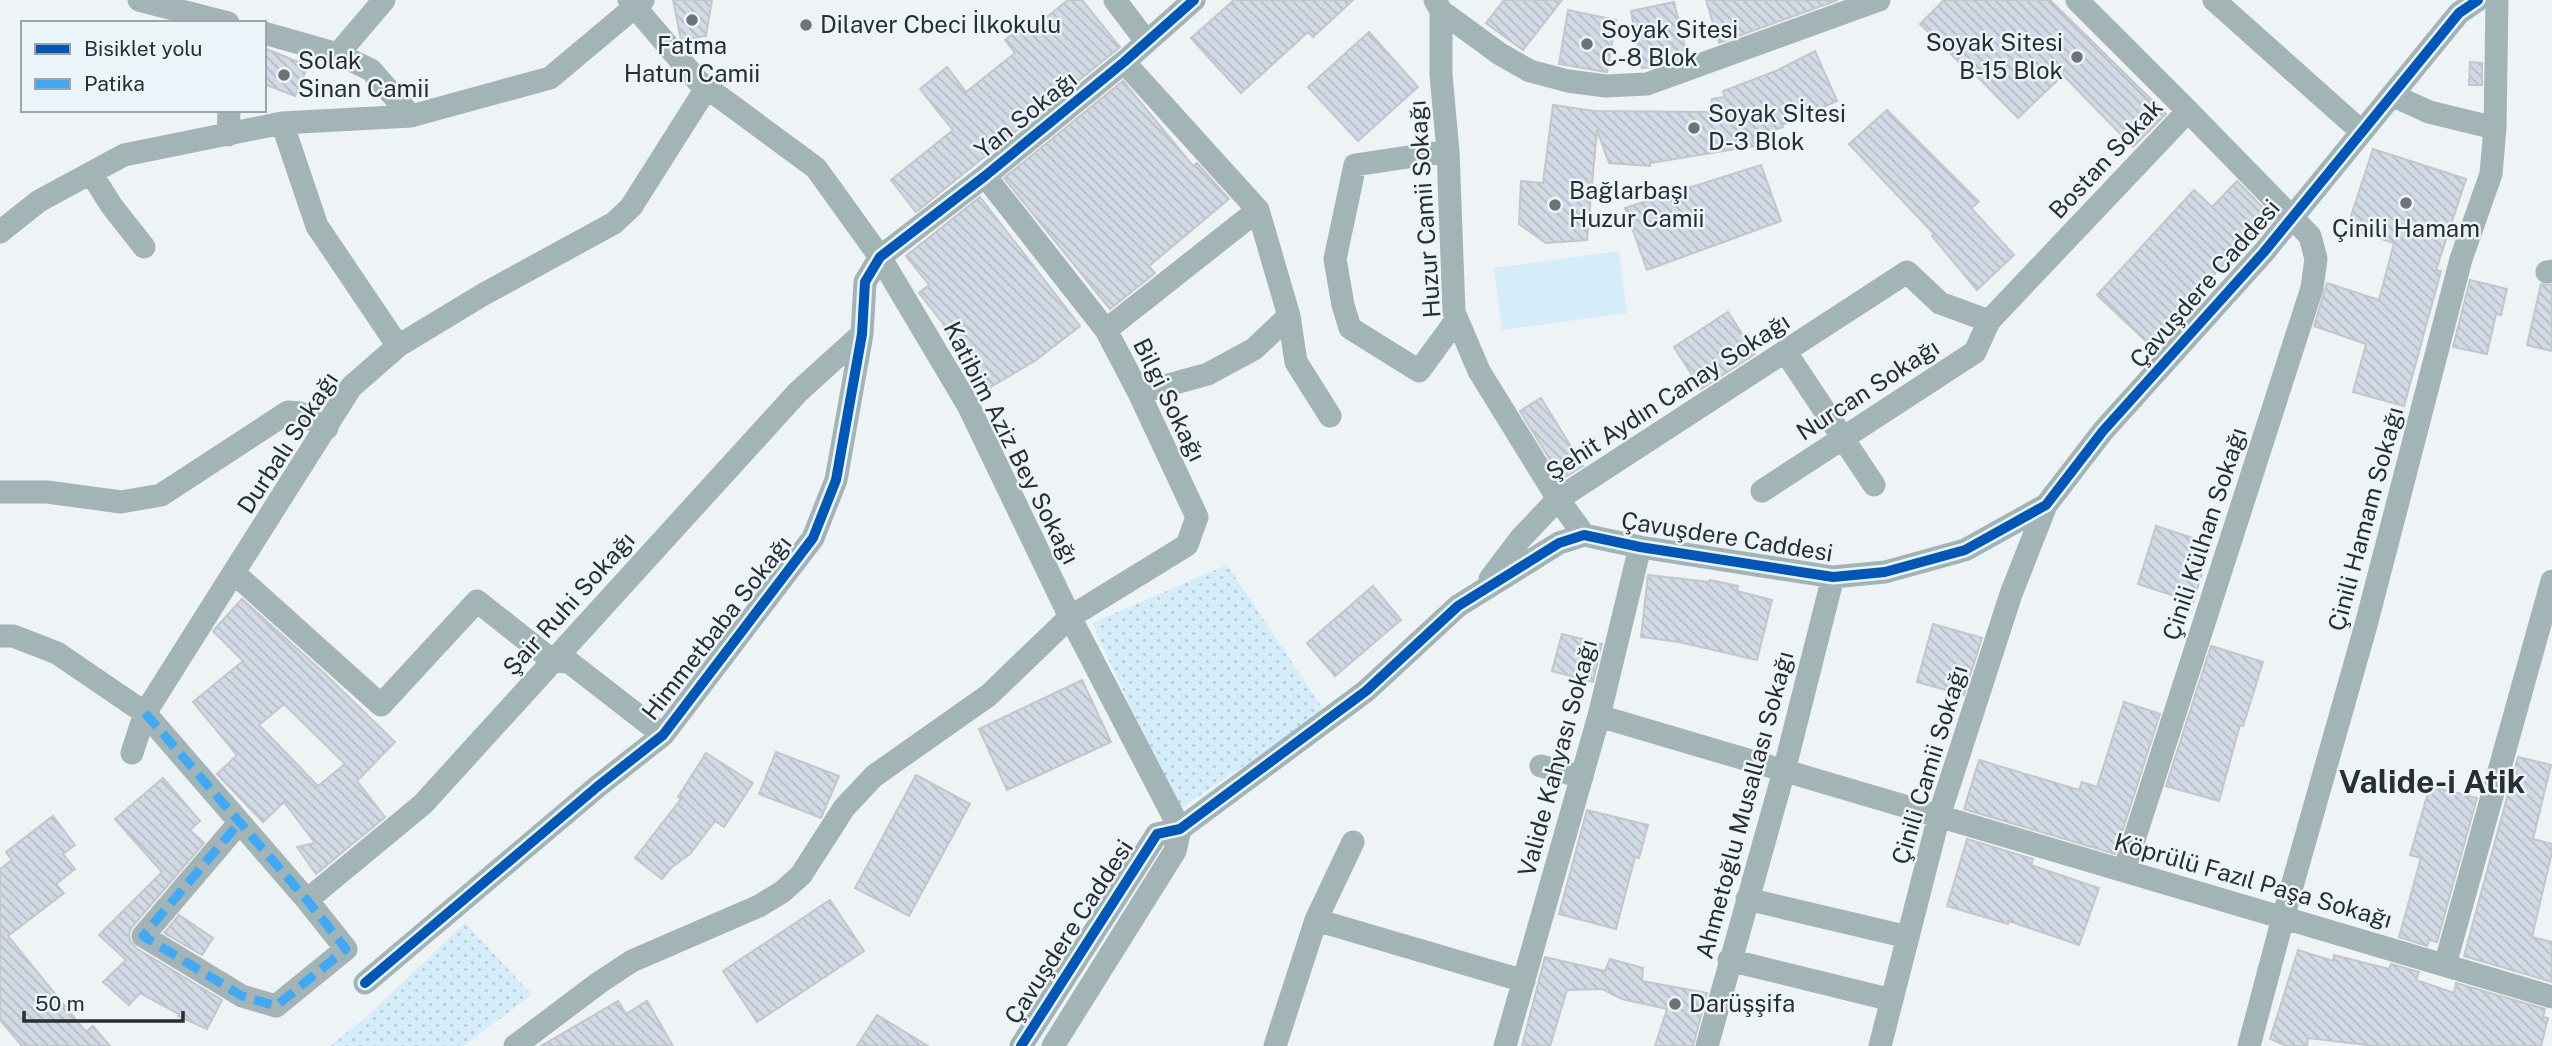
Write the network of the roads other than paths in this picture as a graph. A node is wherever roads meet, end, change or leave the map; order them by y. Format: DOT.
graph roads {
  1 [pos="384,0"];
  2 [pos="1115,0"];
  3 [pos="1194,0"];
  4 [pos="1879,0"];
  5 [pos="2077,0"];
  6 [pos="2214,0"];
  7 [pos="2497,0"];
  8 [pos="150,1"];
  9 [pos="636,3"];
  10 [pos="2463,4"];
  11 [pos="1438,6"];
  12 [pos="221,21"];
  13 [pos="266,34"];
  14 [pos="1146,41"];
  15 [pos="338,54"];
  16 [pos="1124,62"];
  17 [pos="707,87"];
  18 [pos="2392,95"];
  19 [pos="2188,111"];
  20 [pos="229,112"];
  21 [pos="411,116"];
  22 [pos="282,123"];
  23 [pos="2495,128"];
  24 [pos="2362,132"];
  25 [pos="228,135"];
  26 [pos="1448,151"];
  27 [pos="91,173"];
  28 [pos="985,176"];
  29 [pos="1258,210"];
  30 [pos="2293,216"];
  31 [pos="0,232"];
  32 [pos="144,247"];
  33 [pos="880,257"];
  34 [pos="1289,316"];
  35 [pos="1457,319"];
  36 [pos="1989,321"];
  37 [pos="1105,330"];
  38 [pos="862,334"];
  39 [pos="398,346"];
  40 [pos="1785,351"];
  41 [pos="1139,393"];
  42 [pos="1331,416"];
  43 [pos="327,428"];
  44 [pos="1843,438"];
  45 [pos="1874,485"];
  46 [pos="1762,491"];
  47 [pos="0,492"];
  48 [pos="1558,499"];
  49 [pos="2046,505"];
  50 [pos="1584,535"];
  51 [pos="1640,547"];
  52 [pos="234,573"];
  53 [pos="1833,578"];
  54 [pos="2552,581"];
  55 [pos="1481,591"];
  56 [pos="1070,617"];
  57 [pos="0,636"];
  58 [pos="553,661"];
  59 [pos="145,713"];
  60 [pos="1599,716"];
  61 [pos="663,735"];
  62 [pos="132,753"];
  63 [pos="1541,766"];
  64 [pos="1784,771"];
  65 [pos="1582,778"];
  66 [pos="1939,816"];
  67 [pos="239,823"];
  68 [pos="1180,829"];
  69 [pos="1353,842"];
  70 [pos="2124,871"];
  71 [pos="1746,899"];
  72 [pos="307,900"];
  73 [pos="2283,918"];
  74 [pos="1316,920"];
  75 [pos="1908,937"];
  76 [pos="1729,960"];
  77 [pos="2445,965"];
  78 [pos="1524,982"];
  79 [pos="365,983"];
  80 [pos="2552,996"];
  81 [pos="1892,1000"];
  82 [pos="515,1046"];
  83 [pos="1021,1046"];
  84 [pos="1052,1046"];
  85 [pos="1275,1046"];
  86 [pos="1505,1046"];
  87 [pos="1707,1046"];
  88 [pos="1880,1046"];
  89 [pos="2249,1046"];
  1 -- 15 [label="street"];
  2 -- 14 [label="street"];
  3 -- 14 [label="street, Yan Sokağı"];
  4 -- 11 [label="street"];
  5 -- 19 [label="street"];
  6 -- 24 [label="street"];
  7 -- 23 [label="street, Çinili Hamam Sokağı"];
  8 -- 12 [label="street"];
  9 -- 17 [label="street, Katibim Aziz Bey Sokağı"];
  9 -- 21 [label="street"];
  10 -- 18 [label="street, Çavuşdere Caddesi"];
  11 -- 26 [label="street, Huzur Camii Sokağı"];
  13 -- 15 [label="street"];
  14 -- 16 [label="street, Yan Sokağı"];
  15 -- 21 [label="street"];
  16 -- 28 [label="street, Yan Sokağı"];
  16 -- 29 [label="street"];
  17 -- 33 [label="street, Katibim Aziz Bey Sokağı"];
  17 -- 39 [label="street, Durbalı Sokağı"];
  18 -- 23 [label="street"];
  18 -- 24 [label="street, Çavuşdere Caddesi"];
  19 -- 30 [label="street, Bostan Sokak"];
  19 -- 36 [label="street, Bostan Sokak"];
  20 -- 25 [label="street"];
  21 -- 22 [label="street"];
  22 -- 25 [label="street"];
  22 -- 39 [label="street"];
  23 -- 73 [label="street, Çinili Hamam Sokağı"];
  24 -- 30 [label="street, Çavuşdere Caddesi"];
  25 -- 27 [label="street"];
  26 -- 35 [label="street, Huzur Camii Sokağı"];
  26 -- 35 [label="street"];
  27 -- 31 [label="street"];
  27 -- 32 [label="street"];
  28 -- 33 [label="street, Yan Sokağı"];
  28 -- 37 [label="street, Yan Sokağı"];
  29 -- 34 [label="street"];
  29 -- 37 [label="street, Bilgi Sokağı"];
  30 -- 49 [label="street, Çavuşdere Caddesi"];
  30 -- 70 [label="street, Çinili Külhan Sokağı"];
  33 -- 38 [label="street, Himmetbaba Sokağı"];
  33 -- 56 [label="street, Katibim Aziz Bey Sokağı"];
  34 -- 41 [label="street"];
  34 -- 42 [label="street"];
  35 -- 48 [label="street, Huzur Camii Sokağı"];
  36 -- 40 [label="street, Şehit Aydın Canay Sokağı"];
  36 -- 44 [label="street, Nurcan Sokağı"];
  37 -- 41 [label="street, Bilgi Sokağı"];
  38 -- 58 [label="street, Şair Ruhi Sokağı"];
  38 -- 61 [label="street, Himmetbaba Sokağı"];
  39 -- 43 [label="street, Durbalı Sokağı"];
  40 -- 44 [label="street"];
  40 -- 48 [label="street, Şehit Aydın Canay Sokağı"];
  41 -- 56 [label="street, Bilgi Sokağı"];
  43 -- 47 [label="street"];
  43 -- 52 [label="street, Durbalı Sokağı"];
  44 -- 45 [label="street"];
  44 -- 46 [label="street, Nurcan Sokağı"];
  48 -- 50 [label="street, Huzur Camii Sokağı"];
  48 -- 55 [label="street, Şehit Aydın Canay Sokağı"];
  49 -- 53 [label="street, Çavuşdere Caddesi"];
  49 -- 66 [label="street, Çinili Camii Sokağı"];
  50 -- 51 [label="street, Çavuşdere Caddesi"];
  50 -- 55 [label="street, Çavuşdere Caddesi"];
  51 -- 53 [label="street, Çavuşdere Caddesi"];
  51 -- 60 [label="street, Valide Kahyası Sokağı"];
  52 -- 58 [label="street"];
  52 -- 59 [label="street, Durbalı Sokağı"];
  53 -- 64 [label="street, Ahmetoğlu Musallası Sokağı"];
  54 -- 77 [label="street"];
  55 -- 68 [label="street, Çavuşdere Caddesi"];
  56 -- 68 [label="street, Katibim Aziz Bey Sokağı"];
  56 -- 82 [label="street, Bilgi Sokağı"];
  57 -- 59 [label="street"];
  58 -- 61 [label="street"];
  58 -- 72 [label="street, Şair Ruhi Sokağı"];
  59 -- 62 [label="street, Durbalı Sokağı"];
  59 -- 67 [label="street"];
  60 -- 64 [label="street, Köprülü Fazıl Paşa Sokağı"];
  60 -- 65 [label="street, Valide Kahyası Sokağı"];
  61 -- 79 [label="street, Himmetbaba Sokağı"];
  63 -- 65 [label="street"];
  64 -- 66 [label="street, Köprülü Fazıl Paşa Sokağı"];
  64 -- 71 [label="street, Ahmetoğlu Musallası Sokağı"];
  65 -- 78 [label="street, Valide Kahyası Sokağı"];
  66 -- 70 [label="street, Köprülü Fazıl Paşa Sokağı"];
  66 -- 75 [label="street, Çinili Camii Sokağı"];
  67 -- 72 [label="street"];
  67 -- 72 [label="street"];
  68 -- 83 [label="street, Çavuşdere Caddesi"];
  68 -- 84 [label="street, Çavuşdere Caddesi"];
  69 -- 74 [label="street"];
  70 -- 73 [label="street, Köprülü Fazıl Paşa Sokağı"];
  71 -- 75 [label="street"];
  71 -- 76 [label="street, Ahmetoğlu Musallası Sokağı"];
  73 -- 77 [label="street, Köprülü Fazıl Paşa Sokağı"];
  73 -- 89 [label="street, Çinili Hamam Sokağı"];
  74 -- 78 [label="street"];
  74 -- 85 [label="street"];
  75 -- 81 [label="street, Çinili Camii Sokağı"];
  76 -- 81 [label="street"];
  76 -- 87 [label="street, Ahmetoğlu Musallası Sokağı"];
  77 -- 80 [label="street, Köprülü Fazıl Paşa Sokağı"];
  78 -- 86 [label="street, Valide Kahyası Sokağı"];
  81 -- 88 [label="street, Çinili Camii Sokağı"];
}
